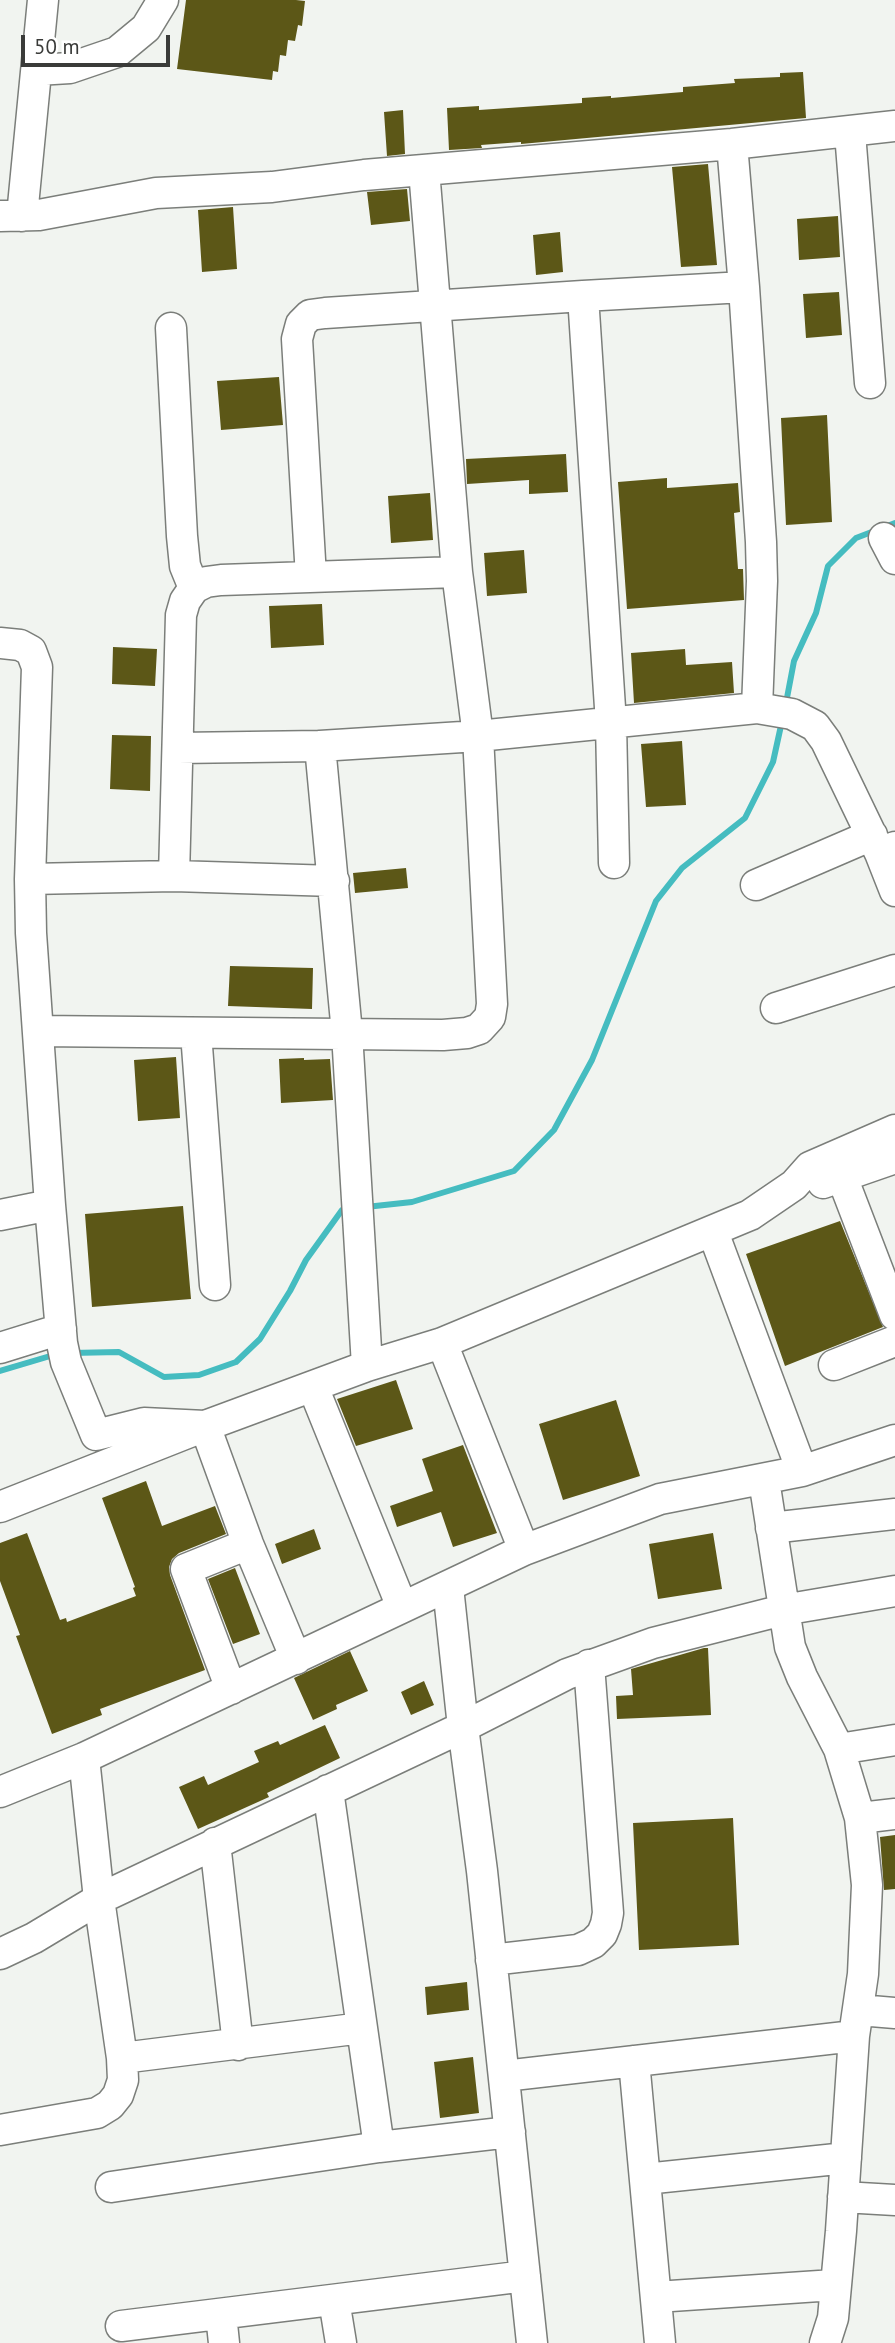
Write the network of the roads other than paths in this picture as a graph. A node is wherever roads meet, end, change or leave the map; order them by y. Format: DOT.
graph roads {
  1 [pos="43,0"];
  2 [pos="163,0"];
  3 [pos="37,70"];
  4 [pos="895,127"];
  5 [pos="850,133"];
  6 [pos="732,144"];
  7 [pos="424,170"];
  8 [pos="11,216"];
  9 [pos="744,287"];
  10 [pos="583,296"];
  11 [pos="436,304"];
  12 [pos="171,328"];
  13 [pos="870,383"];
  14 [pos="457,572"];
  15 [pos="311,577"];
  16 [pos="194,588"];
  17 [pos="0,643"];
  18 [pos="771,710"];
  19 [pos="611,723"];
  20 [pos="478,736"];
  21 [pos="320,746"];
  22 [pos="178,748"];
  23 [pos="883,845"];
  24 [pos="614,863"];
  25 [pos="173,876"];
  26 [pos="30,879"];
  27 [pos="334,881"];
  28 [pos="756,885"];
  29 [pos="895,891"];
  30 [pos="895,970"];
  31 [pos="776,1008"];
  32 [pos="38,1031"];
  33 [pos="196,1033"];
  34 [pos="347,1033"];
  35 [pos="895,1130"];
  36 [pos="895,1158"];
  37 [pos="842,1177"];
  38 [pos="794,1185"];
  39 [pos="50,1205"];
  40 [pos="0,1215"];
  41 [pos="713,1232"];
  42 [pos="215,1285"];
  43 [pos="895,1315"];
  44 [pos="895,1341"];
  45 [pos="442,1343"];
  46 [pos="63,1345"];
  47 [pos="0,1348"];
  48 [pos="834,1365"];
  49 [pos="367,1366"];
  50 [pos="313,1387"];
  51 [pos="205,1426"];
  52 [pos="895,1440"];
  53 [pos="802,1471"];
  54 [pos="764,1480"];
  55 [pos="0,1507"];
  56 [pos="895,1514"];
  57 [pos="771,1528"];
  58 [pos="248,1544"];
  59 [pos="524,1550"];
  60 [pos="448,1587"];
  61 [pos="895,1591"];
  62 [pos="402,1607"];
  63 [pos="783,1610"];
  64 [pos="296,1659"];
  65 [pos="589,1665"];
  66 [pos="231,1689"];
  67 [pos="463,1727"];
  68 [pos="895,1740"];
  69 [pos="839,1749"];
  70 [pos="84,1758"];
  71 [pos="328,1790"];
  72 [pos="0,1792"];
  73 [pos="895,1814"];
  74 [pos="860,1818"];
  75 [pos="215,1843"];
  76 [pos="99,1899"];
  77 [pos="0,1954"];
  78 [pos="491,1960"];
  79 [pos="895,2013"];
  80 [pos="857,2023"];
  81 [pos="362,2028"];
  82 [pos="238,2045"];
  83 [pos="122,2058"];
  84 [pos="634,2061"];
  85 [pos="504,2076"];
  86 [pos="0,2130"];
  87 [pos="510,2132"];
  88 [pos="379,2147"];
  89 [pos="846,2158"];
  90 [pos="645,2179"];
  91 [pos="111,2187"];
  92 [pos="843,2197"];
  93 [pos="895,2200"];
  94 [pos="525,2276"];
  95 [pos="834,2284"];
  96 [pos="656,2297"];
  97 [pos="334,2300"];
  98 [pos="121,2326"];
  99 [pos="223,2329"];
  100 [pos="341,2343"];
  101 [pos="532,2343"];
  102 [pos="660,2343"];
  103 [pos="825,2343"];
  1 -- 3 [label="street"];
  2 -- 3 [label="street"];
  3 -- 8 [label="street"];
  4 -- 5 [label="street"];
  5 -- 6 [label="street"];
  5 -- 13 [label="street"];
  6 -- 7 [label="street"];
  6 -- 9 [label="street"];
  7 -- 8 [label="street"];
  7 -- 11 [label="street"];
  9 -- 10 [label="street"];
  9 -- 18 [label="street"];
  10 -- 11 [label="street"];
  10 -- 19 [label="street"];
  11 -- 14 [label="street"];
  11 -- 15 [label="street"];
  12 -- 16 [label="street"];
  14 -- 15 [label="street"];
  14 -- 20 [label="street"];
  15 -- 16 [label="street"];
  16 -- 22 [label="street"];
  17 -- 26 [label="street"];
  18 -- 19 [label="street"];
  18 -- 23 [label="street"];
  19 -- 20 [label="street"];
  19 -- 24 [label="street"];
  20 -- 21 [label="street"];
  20 -- 34 [label="street"];
  21 -- 22 [label="street"];
  21 -- 27 [label="street"];
  22 -- 25 [label="street"];
  23 -- 28 [label="street"];
  23 -- 29 [label="street"];
  25 -- 26 [label="street"];
  25 -- 27 [label="street"];
  26 -- 32 [label="street"];
  27 -- 34 [label="street"];
  30 -- 31 [label="street"];
  32 -- 33 [label="street"];
  32 -- 39 [label="street"];
  33 -- 34 [label="street"];
  33 -- 42 [label="street"];
  34 -- 49 [label="street"];
  35 -- 38 [label="street"];
  36 -- 37 [label="street"];
  37 -- 38 [label="street"];
  37 -- 43 [label="street"];
  38 -- 41 [label="street"];
  39 -- 40 [label="street"];
  39 -- 46 [label="street"];
  41 -- 45 [label="street"];
  41 -- 53 [label="street"];
  44 -- 48 [label="street"];
  45 -- 49 [label="street"];
  45 -- 59 [label="street"];
  46 -- 47 [label="street"];
  46 -- 51 [label="street"];
  49 -- 50 [label="street"];
  50 -- 51 [label="street"];
  50 -- 62 [label="street"];
  51 -- 55 [label="street"];
  51 -- 58 [label="street"];
  52 -- 53 [label="street"];
  53 -- 54 [label="street"];
  54 -- 57 [label="street"];
  54 -- 59 [label="street"];
  56 -- 57 [label="street"];
  57 -- 63 [label="street"];
  58 -- 64 [label="street"];
  58 -- 66 [label="street"];
  59 -- 60 [label="street"];
  60 -- 62 [label="street"];
  60 -- 67 [label="street"];
  61 -- 63 [label="street"];
  62 -- 64 [label="street"];
  63 -- 65 [label="street"];
  63 -- 69 [label="street"];
  64 -- 66 [label="street"];
  65 -- 67 [label="street"];
  65 -- 78 [label="street"];
  66 -- 70 [label="street"];
  67 -- 71 [label="street"];
  67 -- 78 [label="street"];
  68 -- 69 [label="street"];
  69 -- 74 [label="street"];
  70 -- 72 [label="street"];
  70 -- 76 [label="street"];
  71 -- 75 [label="street"];
  71 -- 81 [label="street"];
  73 -- 74 [label="street"];
  74 -- 80 [label="street"];
  75 -- 76 [label="street"];
  75 -- 82 [label="street"];
  76 -- 77 [label="street"];
  76 -- 83 [label="street"];
  78 -- 85 [label="street"];
  79 -- 80 [label="street"];
  80 -- 84 [label="street"];
  80 -- 89 [label="street"];
  81 -- 82 [label="street"];
  81 -- 88 [label="street"];
  82 -- 83 [label="street"];
  83 -- 86 [label="street"];
  84 -- 85 [label="street"];
  84 -- 90 [label="street"];
  85 -- 87 [label="street"];
  87 -- 88 [label="street"];
  87 -- 94 [label="street"];
  88 -- 91 [label="street"];
  89 -- 90 [label="street"];
  89 -- 92 [label="street"];
  90 -- 96 [label="street"];
  92 -- 93 [label="street"];
  92 -- 95 [label="street"];
  94 -- 97 [label="street"];
  94 -- 101 [label="street"];
  95 -- 96 [label="street"];
  95 -- 103 [label="street"];
  96 -- 102 [label="street"];
  97 -- 99 [label="street"];
  97 -- 100 [label="street"];
  98 -- 99 [label="street"];
}
